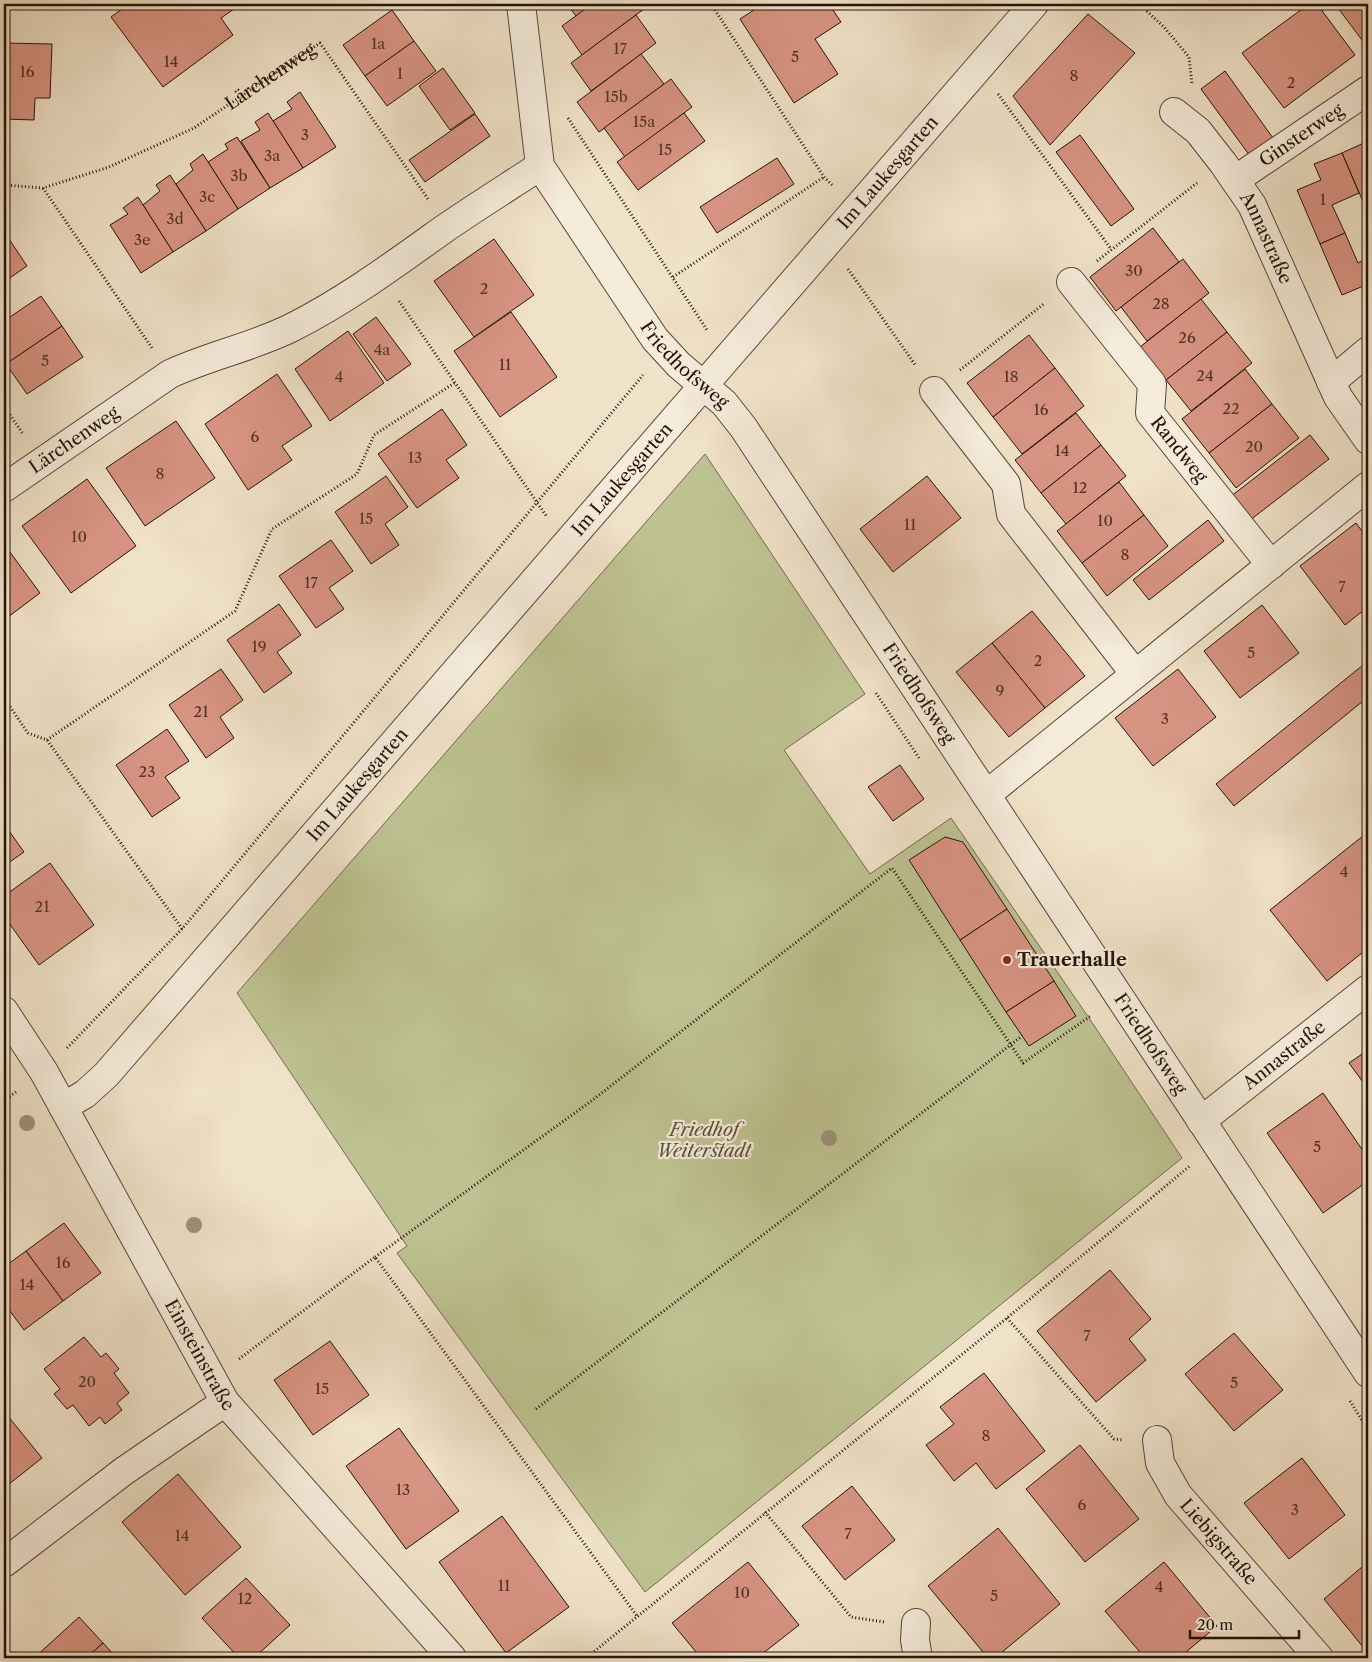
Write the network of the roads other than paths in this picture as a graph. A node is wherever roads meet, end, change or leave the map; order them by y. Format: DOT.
graph roads {
  1 [pos="521,4"];
  2 [pos="1034,4"];
  3 [pos="1368,90"];
  4 [pos="1174,112"];
  5 [pos="540,166"];
  6 [pos="1236,180"];
  7 [pos="1071,282"];
  8 [pos="1368,351"];
  9 [pos="1331,382"];
  10 [pos="704,386"];
  11 [pos="934,391"];
  12 [pos="1368,440"];
  13 [pos="1368,486"];
  14 [pos="4,488"];
  15 [pos="1270,565"];
  16 [pos="1135,674"];
  17 [pos="986,795"];
  18 [pos="1368,989"];
  19 [pos="4,1011"];
  20 [pos="63,1107"];
  21 [pos="1201,1120"];
  22 [pos="1368,1373"];
  23 [pos="218,1390"];
  24 [pos="1156,1440"];
  25 [pos="4,1563"];
  26 [pos="916,1623"];
  27 [pos="452,1658"];
  28 [pos="918,1658"];
  29 [pos="1319,1658"];
  1 -- 5 [label="street, Friedhofsweg"];
  2 -- 10 [label="street, Im Laukesgarten"];
  3 -- 6 [label="street, Ginsterweg"];
  4 -- 6 [label="street, Annastraße"];
  5 -- 10 [label="street, Friedhofsweg"];
  5 -- 14 [label="street, Lärchenweg"];
  6 -- 9 [label="street, Annastraße"];
  7 -- 15 [label="street, Randweg"];
  8 -- 9 [label="street"];
  9 -- 12 [label="street, Annastraße"];
  10 -- 17 [label="street, Friedhofsweg"];
  10 -- 20 [label="street, Im Laukesgarten"];
  11 -- 16 [label="street"];
  13 -- 15 [label="street"];
  15 -- 16 [label="street"];
  16 -- 17 [label="street"];
  17 -- 21 [label="street, Friedhofsweg"];
  18 -- 21 [label="street, Annastraße"];
  19 -- 20 [label="street, Einsteinstraße"];
  20 -- 23 [label="street, Einsteinstraße"];
  21 -- 22 [label="street, Friedhofsweg"];
  23 -- 25 [label="street"];
  23 -- 27 [label="street, Einsteinstraße"];
  24 -- 29 [label="street, Liebigstraße"];
  26 -- 28 [label="street"];
}
